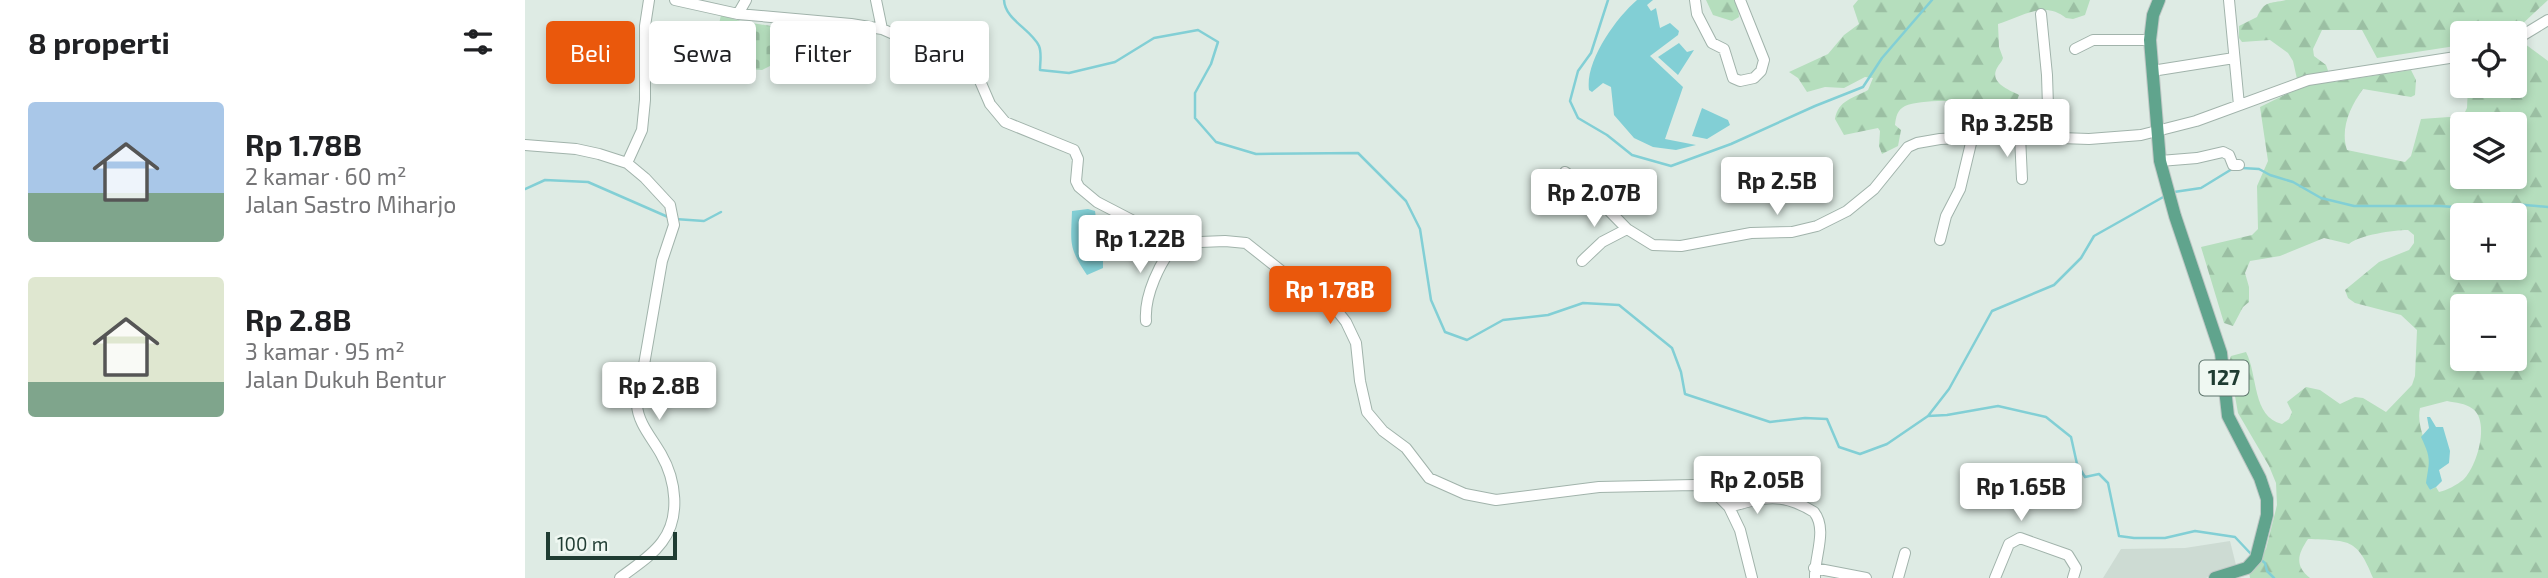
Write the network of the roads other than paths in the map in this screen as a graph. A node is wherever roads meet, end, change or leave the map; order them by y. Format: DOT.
graph roads {
  1 [pos="649,0"];
  2 [pos="675,0"];
  3 [pos="746,0"];
  4 [pos="876,0"];
  5 [pos="1695,0"];
  6 [pos="1740,0"];
  7 [pos="2159,0"];
  8 [pos="2229,0"];
  9 [pos="689,2"];
  10 [pos="739,14"];
  11 [pos="2041,14"];
  12 [pos="2548,20"];
  13 [pos="882,29"];
  14 [pos="2527,33"];
  15 [pos="2150,40"];
  16 [pos="2075,49"];
  17 [pos="2234,58"];
  18 [pos="2450,58"];
  19 [pos="2152,71"];
  20 [pos="2239,105"];
  21 [pos="2156,132"];
  22 [pos="2020,136"];
  23 [pos="2049,138"];
  24 [pos="1972,139"];
  25 [pos="525,145"];
  26 [pos="2160,161"];
  27 [pos="627,163"];
  28 [pos="2239,166"];
  29 [pos="1565,172"];
  30 [pos="2022,179"];
  31 [pos="1627,229"];
  32 [pos="1940,240"];
  33 [pos="1176,243"];
  34 [pos="1582,261"];
  35 [pos="1146,321"];
  36 [pos="1730,507"];
  37 [pos="1905,553"];
  38 [pos="1814,573"];
  39 [pos="619,578"];
  40 [pos="1752,578"];
  41 [pos="1866,578"];
  42 [pos="1900,578"];
  43 [pos="1995,578"];
  44 [pos="2073,578"];
  45 [pos="2215,578"];
  1 -- 27 [label="street"];
  2 -- 9 [label="street"];
  3 -- 10 [label="street"];
  4 -- 13 [label="street"];
  5 -- 6 [label="street"];
  7 -- 15 [label="main road, 127"];
  8 -- 17 [label="street"];
  9 -- 10 [label="street"];
  10 -- 13 [label="street"];
  11 -- 23 [label="street"];
  12 -- 14 [label="street"];
  13 -- 33 [label="street"];
  15 -- 16 [label="street"];
  15 -- 19 [label="main road, 127"];
  17 -- 19 [label="street"];
  17 -- 20 [label="street"];
  18 -- 20 [label="street"];
  19 -- 21 [label="main road, 127"];
  20 -- 21 [label="street"];
  21 -- 23 [label="street"];
  21 -- 26 [label="main road, 127"];
  22 -- 23 [label="street"];
  22 -- 24 [label="street"];
  22 -- 30 [label="street"];
  24 -- 31 [label="street"];
  24 -- 32 [label="street"];
  25 -- 27 [label="street"];
  26 -- 28 [label="street"];
  26 -- 45 [label="main road, 127"];
  27 -- 39 [label="street"];
  29 -- 31 [label="street"];
  31 -- 34 [label="street"];
  33 -- 35 [label="street"];
  33 -- 36 [label="street"];
  36 -- 38 [label="street"];
  36 -- 40 [label="street"];
  37 -- 42 [label="street"];
  38 -- 41 [label="street"];
  43 -- 44 [label="street"];
}
